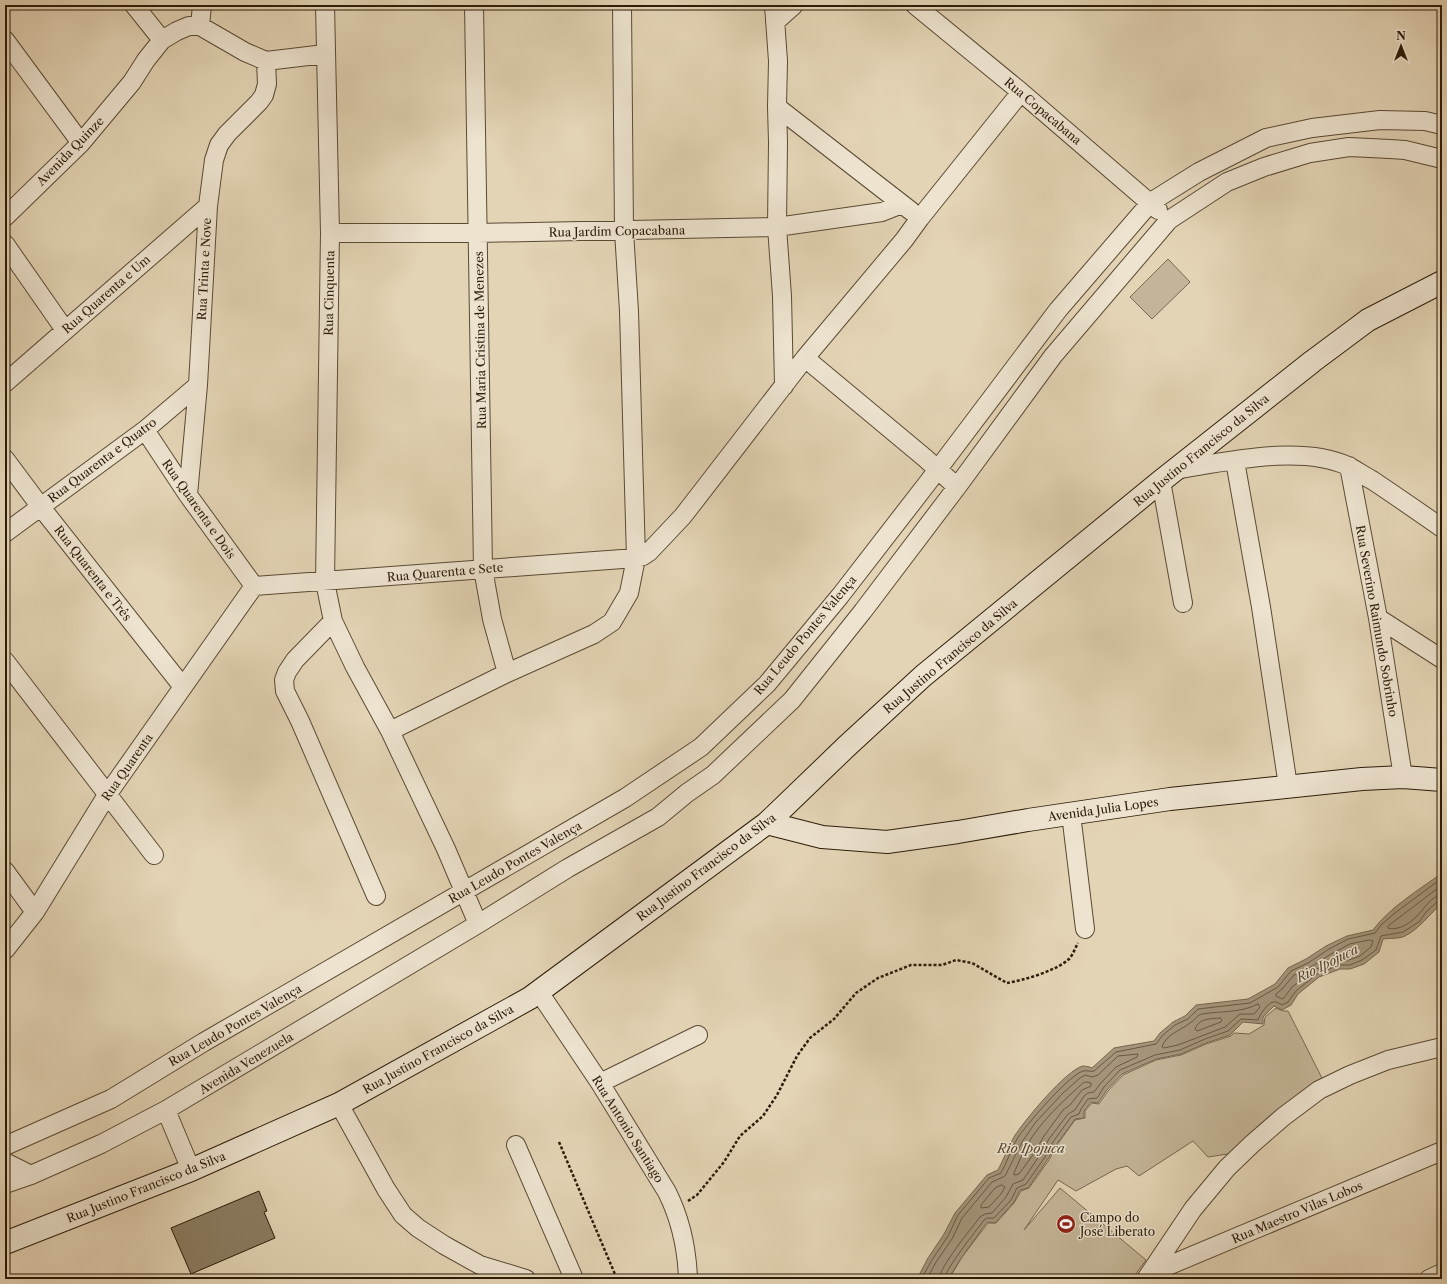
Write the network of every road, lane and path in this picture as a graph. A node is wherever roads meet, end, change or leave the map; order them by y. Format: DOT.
graph roads {
  1 [pos="134,5"];
  2 [pos="202,5"];
  3 [pos="325,5"];
  4 [pos="474,5"];
  5 [pos="622,5"];
  6 [pos="794,5"];
  7 [pos="915,5"];
  8 [pos="775,14"];
  9 [pos="200,26"];
  10 [pos="5,40"];
  11 [pos="162,40"];
  12 [pos="325,54"];
  13 [pos="266,61"];
  14 [pos="1021,92"];
  15 [pos="777,107"];
  16 [pos="1442,125"];
  17 [pos="81,143"];
  18 [pos="1442,159"];
  19 [pos="1151,202"];
  20 [pos="902,204"];
  21 [pos="208,206"];
  22 [pos="5,217"];
  23 [pos="920,218"];
  24 [pos="1169,220"];
  25 [pos="777,227"];
  26 [pos="624,231"];
  27 [pos="330,233"];
  28 [pos="478,233"];
  29 [pos="5,244"];
  30 [pos="1442,282"];
  31 [pos="66,330"];
  32 [pos="805,358"];
  33 [pos="5,383"];
  34 [pos="198,385"];
  35 [pos="784,386"];
  36 [pos="145,430"];
  37 [pos="5,458"];
  38 [pos="1235,461"];
  39 [pos="1349,466"];
  40 [pos="938,469"];
  41 [pos="1168,476"];
  42 [pos="957,487"];
  43 [pos="188,495"];
  44 [pos="40,506"];
  45 [pos="1442,528"];
  46 [pos="5,533"];
  47 [pos="636,558"];
  48 [pos="483,569"];
  49 [pos="325,582"];
  50 [pos="254,586"];
  51 [pos="1183,604"];
  52 [pos="1378,618"];
  53 [pos="333,622"];
  54 [pos="1442,659"];
  55 [pos="5,661"];
  56 [pos="507,673"];
  57 [pos="183,687"];
  58 [pos="390,731"];
  59 [pos="1403,777"];
  60 [pos="1442,780"];
  61 [pos="1288,786"];
  62 [pos="107,795"];
  63 [pos="1071,814"];
  64 [pos="767,823"];
  65 [pos="154,855"];
  66 [pos="5,872"];
  67 [pos="464,892"];
  68 [pos="376,896"];
  69 [pos="35,912"];
  70 [pos="478,924"];
  71 [pos="1085,929"];
  72 [pos="5,950"];
  73 [pos="539,992"];
  74 [pos="698,1035"];
  75 [pos="1442,1047"];
  76 [pos="600,1083"];
  77 [pos="339,1104"];
  78 [pos="166,1110"];
  79 [pos="559,1142"];
  80 [pos="516,1145"];
  81 [pos="5,1146"];
  82 [pos="1442,1151"];
  83 [pos="5,1162"];
  84 [pos="191,1170"];
  85 [pos="31,1175"];
  86 [pos="5,1184"];
  87 [pos="675,1211"];
  88 [pos="5,1243"];
  89 [pos="1442,1273"];
  90 [pos="1148,1276"];
  91 [pos="526,1279"];
  92 [pos="574,1279"];
  93 [pos="617,1279"];
  94 [pos="688,1279"];
  95 [pos="1429,1279"];
  1 -- 11 [label="street"];
  2 -- 9 [label="street"];
  3 -- 12 [label="street, Rua Cinquenta"];
  4 -- 28 [label="street, Rua Maria Cristina de Menezes"];
  5 -- 26 [label="street"];
  6 -- 8 [label="street"];
  7 -- 14 [label="street, Rua Copacabana"];
  8 -- 15 [label="street"];
  9 -- 11 [label="street"];
  9 -- 13 [label="street"];
  10 -- 17 [label="street"];
  11 -- 17 [label="street, Avenida Quinze"];
  12 -- 13 [label="street"];
  12 -- 27 [label="street, Rua Cinquenta"];
  13 -- 21 [label="street, Rua Trinta e Nove"];
  14 -- 19 [label="street, Rua Copacabana"];
  14 -- 23 [label="street"];
  15 -- 20 [label="street"];
  15 -- 25 [label="street"];
  16 -- 19 [label="street, Rua Leudo Pontes Valença"];
  17 -- 22 [label="street, Avenida Quinze"];
  18 -- 24 [label="street"];
  19 -- 24 [label="street, Rua Copacabana"];
  19 -- 40 [label="street, Rua Leudo Pontes Valença"];
  20 -- 23 [label="street"];
  20 -- 25 [label="street, Rua Jardim Copacabana"];
  21 -- 31 [label="street, Rua Quarenta e Um"];
  21 -- 34 [label="street, Rua Trinta e Nove"];
  23 -- 32 [label="street"];
  24 -- 42 [label="street"];
  25 -- 26 [label="street, Rua Jardim Copacabana"];
  25 -- 35 [label="street"];
  26 -- 28 [label="street, Rua Jardim Copacabana"];
  26 -- 47 [label="street"];
  27 -- 28 [label="street, Rua Jardim Copacabana"];
  27 -- 49 [label="street, Rua Cinquenta"];
  28 -- 48 [label="street, Rua Maria Cristina de Menezes"];
  29 -- 31 [label="street"];
  30 -- 41 [label="main road, Rua Justino Francisco da Silva"];
  31 -- 33 [label="street, Rua Quarenta e Um"];
  32 -- 35 [label="street"];
  32 -- 40 [label="street"];
  34 -- 36 [label="street, Rua Quarenta e Quatro"];
  34 -- 43 [label="street, Rua Trinta e Nove"];
  35 -- 47 [label="street"];
  36 -- 43 [label="street, Rua Quarenta e Dois"];
  36 -- 44 [label="street, Rua Quarenta e Quatro"];
  37 -- 44 [label="street, Rua Quarenta e Três"];
  38 -- 39 [label="street"];
  38 -- 41 [label="street"];
  38 -- 61 [label="street"];
  39 -- 45 [label="street"];
  39 -- 52 [label="street, Rua Severino Raimundo Sobrinho"];
  40 -- 42 [label="street"];
  40 -- 67 [label="street, Rua Leudo Pontes Valença"];
  41 -- 51 [label="street"];
  41 -- 64 [label="main road, Rua Justino Francisco da Silva"];
  42 -- 70 [label="street"];
  43 -- 50 [label="street, Rua Quarenta e Dois"];
  44 -- 46 [label="street, Rua Quarenta e Quatro"];
  44 -- 57 [label="street, Rua Quarenta e Três"];
  47 -- 48 [label="street, Rua Quarenta e Sete"];
  47 -- 56 [label="street"];
  48 -- 49 [label="street, Rua Quarenta e Sete"];
  48 -- 56 [label="street, Rua Maria Cristina de Menezes"];
  49 -- 50 [label="street, Rua Quarenta e Sete"];
  49 -- 53 [label="street, Rua Cinquenta"];
  50 -- 57 [label="street, Rua Quarenta"];
  52 -- 54 [label="street"];
  52 -- 59 [label="street, Rua Severino Raimundo Sobrinho"];
  53 -- 58 [label="street, Rua Cinquenta"];
  53 -- 68 [label="street"];
  55 -- 62 [label="street"];
  56 -- 58 [label="street"];
  57 -- 62 [label="street, Rua Quarenta"];
  58 -- 67 [label="street, Rua Cinquenta"];
  59 -- 60 [label="main road, Avenida Julia Lopes"];
  59 -- 61 [label="main road, Avenida Julia Lopes"];
  61 -- 63 [label="main road, Avenida Julia Lopes"];
  62 -- 65 [label="street"];
  62 -- 69 [label="street, Rua Quarenta"];
  63 -- 64 [label="main road, Avenida Julia Lopes"];
  63 -- 71 [label="street"];
  64 -- 73 [label="main road, Rua Justino Francisco da Silva"];
  66 -- 69 [label="street"];
  67 -- 70 [label="street, Rua Cinquenta"];
  67 -- 81 [label="street, Rua Leudo Pontes Valença"];
  69 -- 72 [label="street, Rua Quarenta"];
  70 -- 78 [label="street, Avenida Venezuela"];
  71 -- 87 [label="path"];
  73 -- 76 [label="street, Rua Antonio Santiago"];
  73 -- 77 [label="main road, Rua Justino Francisco da Silva"];
  74 -- 76 [label="street"];
  75 -- 90 [label="street"];
  76 -- 87 [label="street, Rua Antonio Santiago"];
  77 -- 84 [label="main road, Rua Justino Francisco da Silva"];
  77 -- 91 [label="street"];
  78 -- 84 [label="street"];
  78 -- 85 [label="street, Avenida Venezuela"];
  79 -- 93 [label="path"];
  80 -- 92 [label="street"];
  82 -- 90 [label="street, Rua Maestro Vilas Lobos"];
  83 -- 85 [label="street"];
  84 -- 88 [label="main road, Rua Justino Francisco da Silva"];
  85 -- 86 [label="street, Avenida Venezuela"];
  87 -- 94 [label="street, Rua Antonio Santiago"];
  89 -- 95 [label="street"];
}
